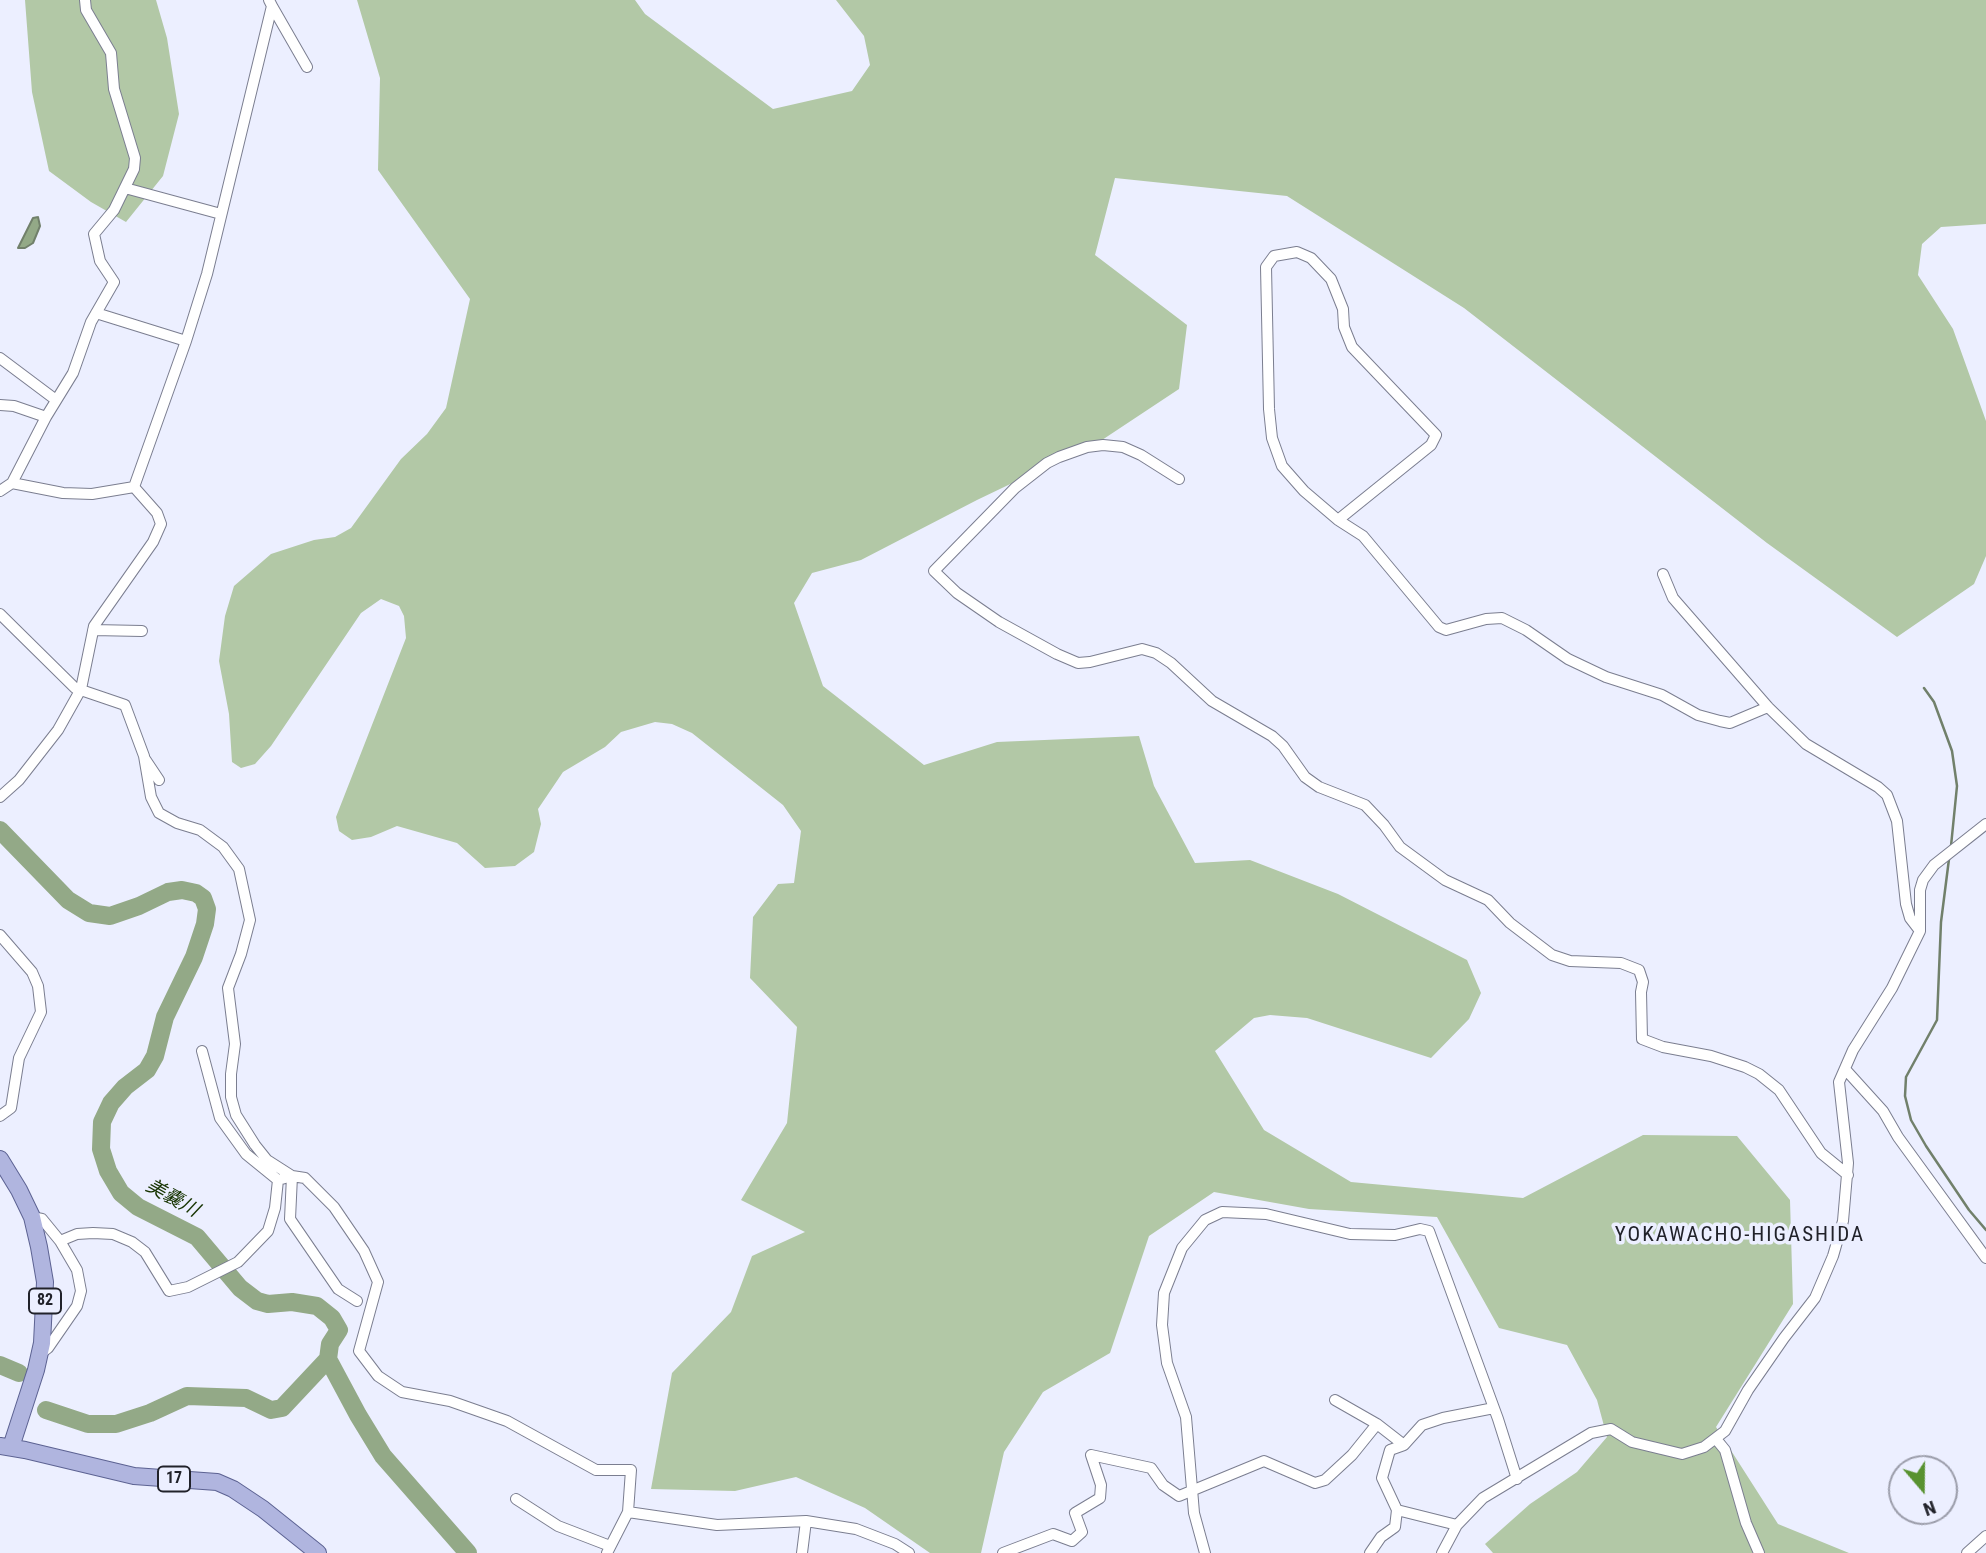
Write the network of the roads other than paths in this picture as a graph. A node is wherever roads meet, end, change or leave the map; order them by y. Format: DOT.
graph roads {
  1 [pos="85,0"];
  2 [pos="271,3"];
  3 [pos="307,67"];
  4 [pos="125,188"];
  5 [pos="221,214"];
  6 [pos="96,313"];
  7 [pos="186,341"];
  8 [pos="0,358"];
  9 [pos="56,401"];
  10 [pos="0,405"];
  11 [pos="46,417"];
  12 [pos="1179,479"];
  13 [pos="12,483"];
  14 [pos="134,487"];
  15 [pos="0,491"];
  16 [pos="1338,520"];
  17 [pos="1663,574"];
  18 [pos="0,614"];
  19 [pos="93,630"];
  20 [pos="142,631"];
  21 [pos="81,689"];
  22 [pos="1768,707"];
  23 [pos="144,756"];
  24 [pos="159,780"];
  25 [pos="0,797"];
  26 [pos="1986,824"];
  27 [pos="1920,931"];
  28 [pos="0,935"];
  29 [pos="202,1051"];
  30 [pos="1845,1069"];
  31 [pos="0,1116"];
  32 [pos="0,1159"];
  33 [pos="1848,1175"];
  34 [pos="292,1176"];
  35 [pos="278,1180"];
  36 [pos="32,1217"];
  37 [pos="60,1241"];
  38 [pos="1986,1258"];
  39 [pos="357,1301"];
  40 [pos="40,1354"];
  41 [pos="1335,1400"];
  42 [pos="1494,1408"];
  43 [pos="1377,1424"];
  44 [pos="1716,1439"];
  45 [pos="1404,1445"];
  46 [pos="6,1446"];
  47 [pos="1517,1479"];
  48 [pos="1191,1492"];
  49 [pos="516,1499"];
  50 [pos="1397,1510"];
  51 [pos="628,1513"];
  52 [pos="806,1521"];
  53 [pos="1457,1525"];
  54 [pos="1986,1536"];
  55 [pos="608,1549"];
  56 [pos="318,1553"];
  57 [pos="802,1553"];
  58 [pos="909,1553"];
  59 [pos="1003,1553"];
  60 [pos="1205,1553"];
  61 [pos="1370,1553"];
  62 [pos="1441,1553"];
  63 [pos="1759,1553"];
  64 [pos="1968,1553"];
  1 -- 4 [label="street"];
  2 -- 3 [label="street"];
  2 -- 5 [label="street"];
  4 -- 5 [label="street"];
  4 -- 6 [label="street"];
  5 -- 7 [label="street"];
  6 -- 7 [label="street"];
  6 -- 9 [label="street"];
  7 -- 14 [label="street"];
  8 -- 9 [label="street"];
  9 -- 11 [label="street"];
  10 -- 11 [label="street"];
  11 -- 13 [label="street"];
  12 -- 33 [label="street"];
  13 -- 14 [label="street"];
  13 -- 15 [label="street"];
  14 -- 19 [label="street"];
  16 -- 16 [label="street"];
  16 -- 22 [label="street"];
  17 -- 22 [label="street"];
  18 -- 21 [label="street"];
  19 -- 20 [label="street"];
  19 -- 21 [label="street"];
  21 -- 23 [label="street"];
  21 -- 25 [label="street"];
  22 -- 27 [label="street"];
  23 -- 24 [label="street"];
  23 -- 34 [label="street"];
  26 -- 27 [label="street"];
  27 -- 30 [label="street"];
  28 -- 31 [label="street"];
  29 -- 35 [label="street"];
  30 -- 33 [label="street"];
  30 -- 38 [label="street"];
  32 -- 36 [label="main road, 82"];
  33 -- 44 [label="street"];
  34 -- 35 [label="street"];
  34 -- 39 [label="street"];
  34 -- 51 [label="street"];
  35 -- 37 [label="street"];
  36 -- 37 [label="street"];
  36 -- 40 [label="main road, 82"];
  37 -- 40 [label="street"];
  40 -- 46 [label="main road, 82"];
  41 -- 43 [label="street"];
  42 -- 45 [label="street"];
  42 -- 47 [label="street"];
  42 -- 48 [label="street"];
  43 -- 45 [label="street"];
  43 -- 48 [label="street"];
  44 -- 47 [label="street"];
  44 -- 63 [label="street"];
  45 -- 50 [label="street"];
  46 -- 56 [label="main road, 17"];
  47 -- 53 [label="street"];
  48 -- 59 [label="street"];
  48 -- 60 [label="street"];
  49 -- 55 [label="street"];
  50 -- 53 [label="street"];
  50 -- 61 [label="street"];
  51 -- 52 [label="street"];
  51 -- 55 [label="street"];
  52 -- 57 [label="street"];
  52 -- 58 [label="street"];
  53 -- 62 [label="street"];
  54 -- 64 [label="street"];
}
